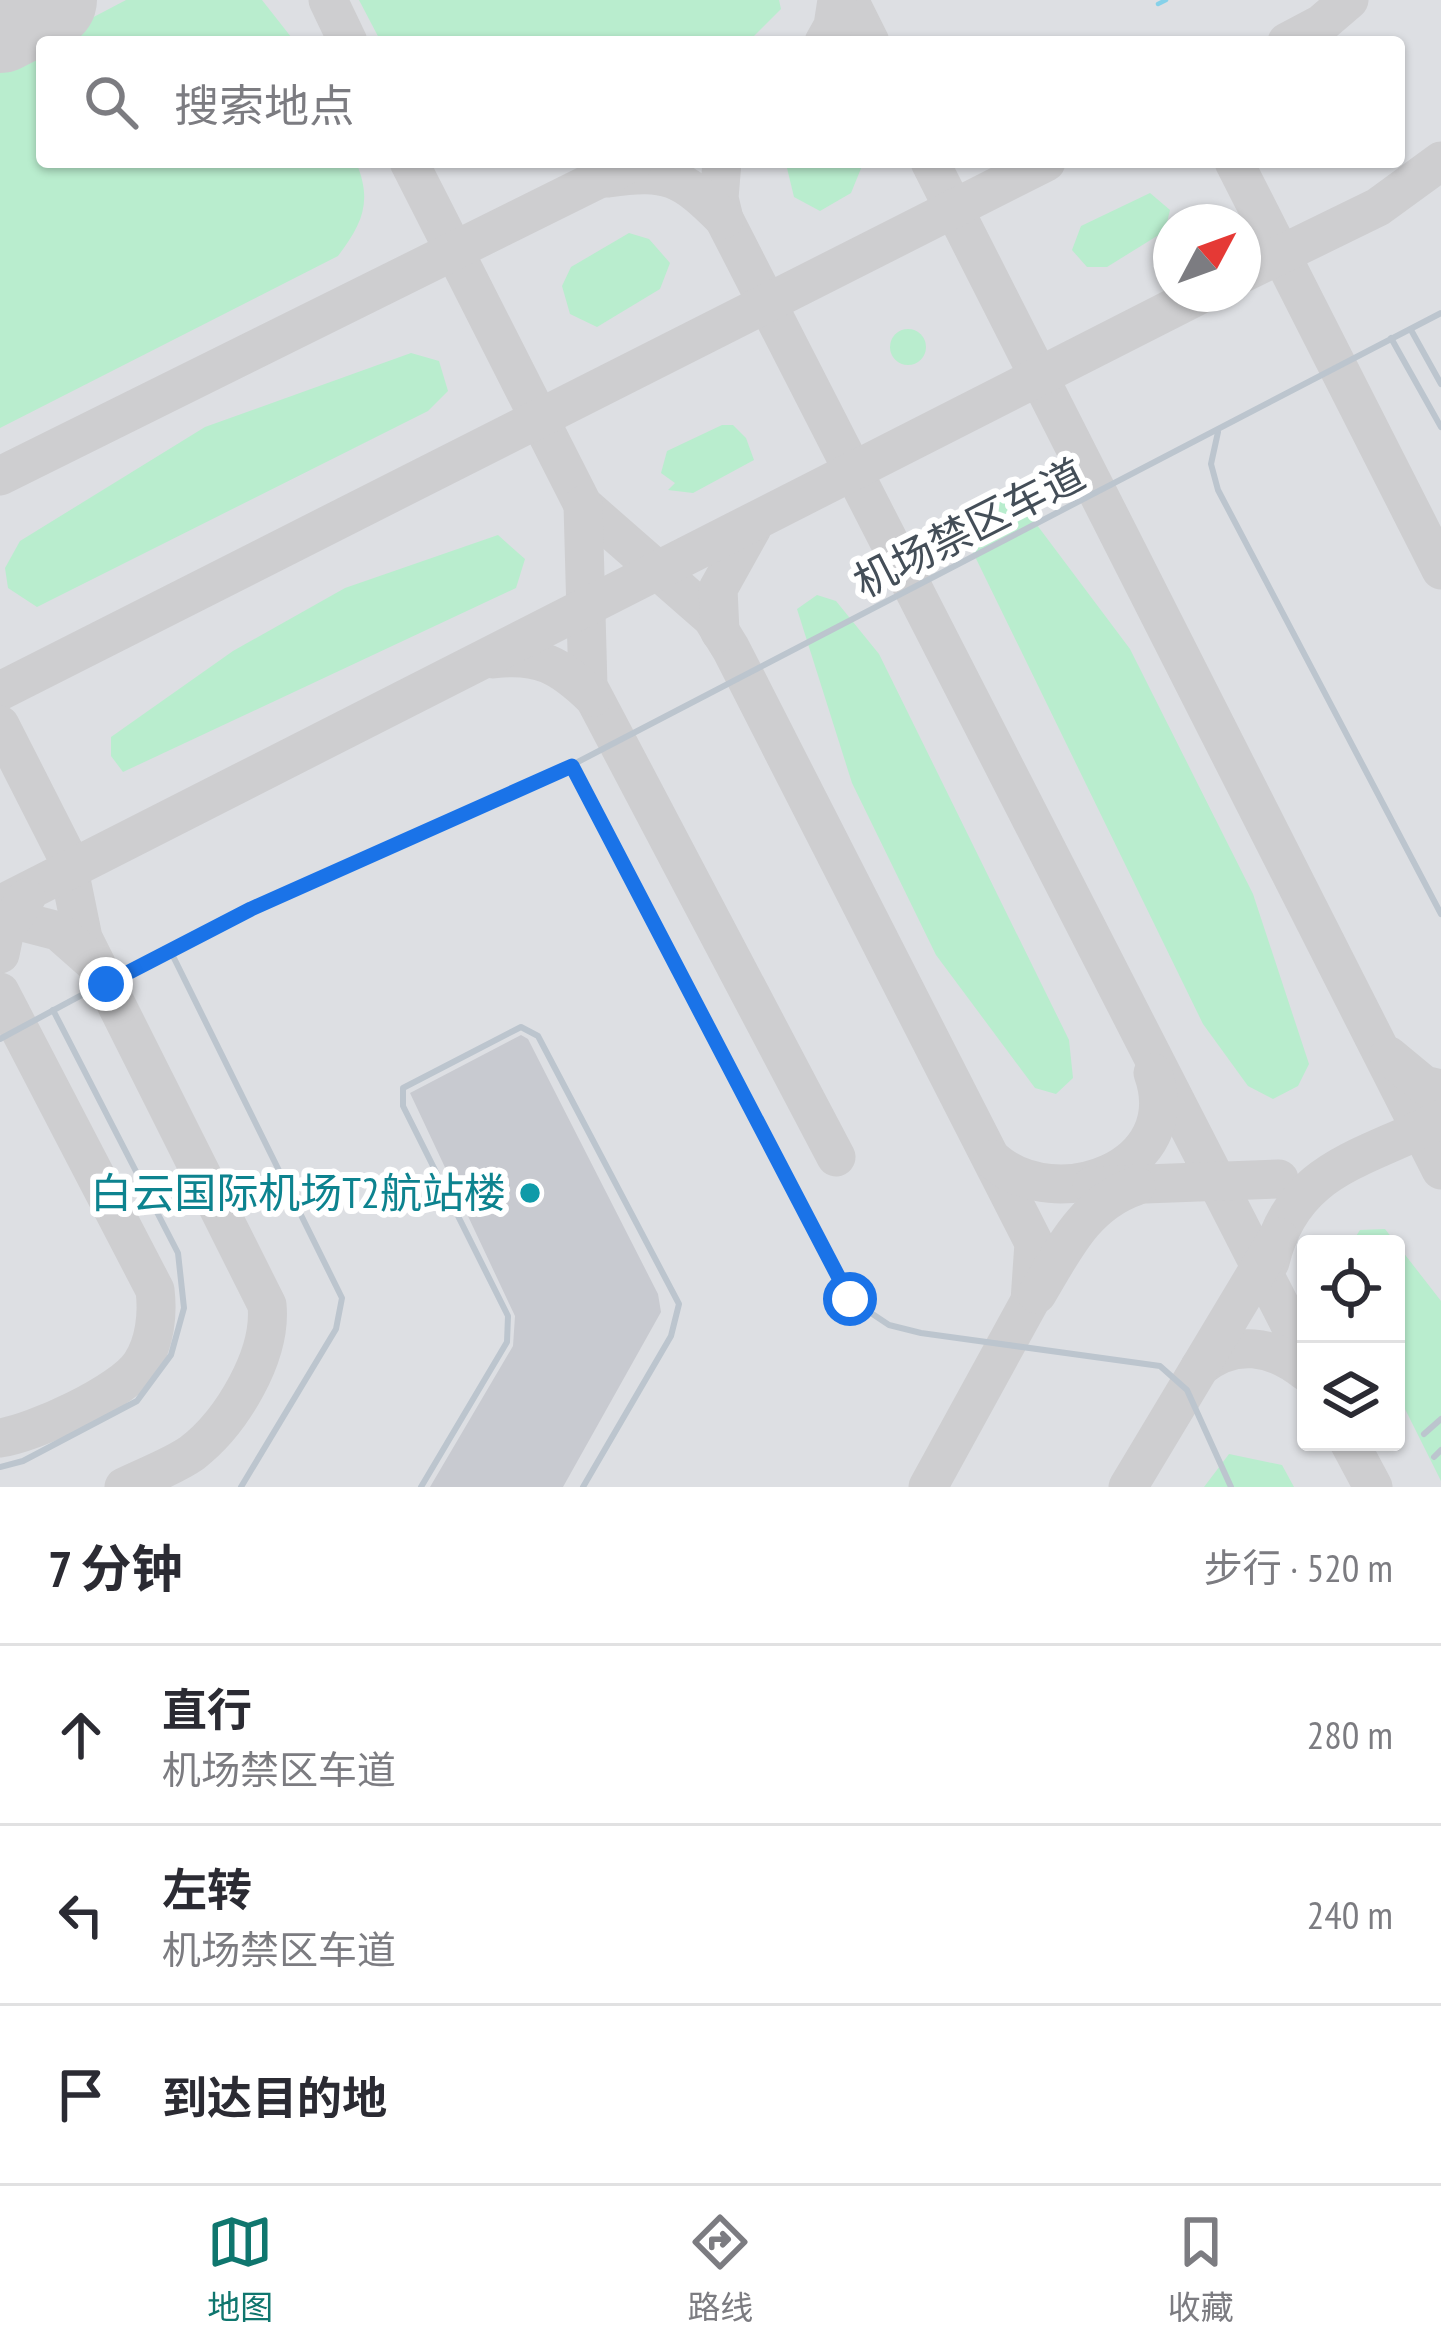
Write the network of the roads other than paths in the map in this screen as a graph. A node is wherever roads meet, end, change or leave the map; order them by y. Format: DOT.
graph roads {
  1 [pos="1441,314"];
  2 [pos="1411,329"];
  3 [pos="1391,338"];
  4 [pos="1441,384"];
  5 [pos="1441,427"];
  6 [pos="1218,432"];
  7 [pos="572,766"];
  8 [pos="1441,914"];
  9 [pos="169,949"];
  10 [pos="53,1010"];
  11 [pos="0,1039"];
  12 [pos="1441,1419"];
  13 [pos="1424,1434"];
  14 [pos="0,1467"];
  15 [pos="241,1487"];
  16 [pos="421,1487"];
  17 [pos="584,1487"];
  18 [pos="1231,1487"];
  1 -- 2 [label="lane, 机场禁区车道"];
  2 -- 3 [label="lane, 机场禁区车道"];
  2 -- 4 [label="lane"];
  3 -- 5 [label="lane"];
  3 -- 6 [label="lane, 机场禁区车道"];
  6 -- 7 [label="lane, 机场禁区车道"];
  6 -- 8 [label="lane"];
  7 -- 9 [label="lane, 机场禁区车道"];
  7 -- 18 [label="lane"];
  9 -- 10 [label="lane, 机场禁区车道"];
  9 -- 15 [label="lane"];
  10 -- 11 [label="lane, 机场禁区车道"];
  10 -- 14 [label="lane"];
  12 -- 13 [label="lane"];
  16 -- 17 [label="lane"];
}
